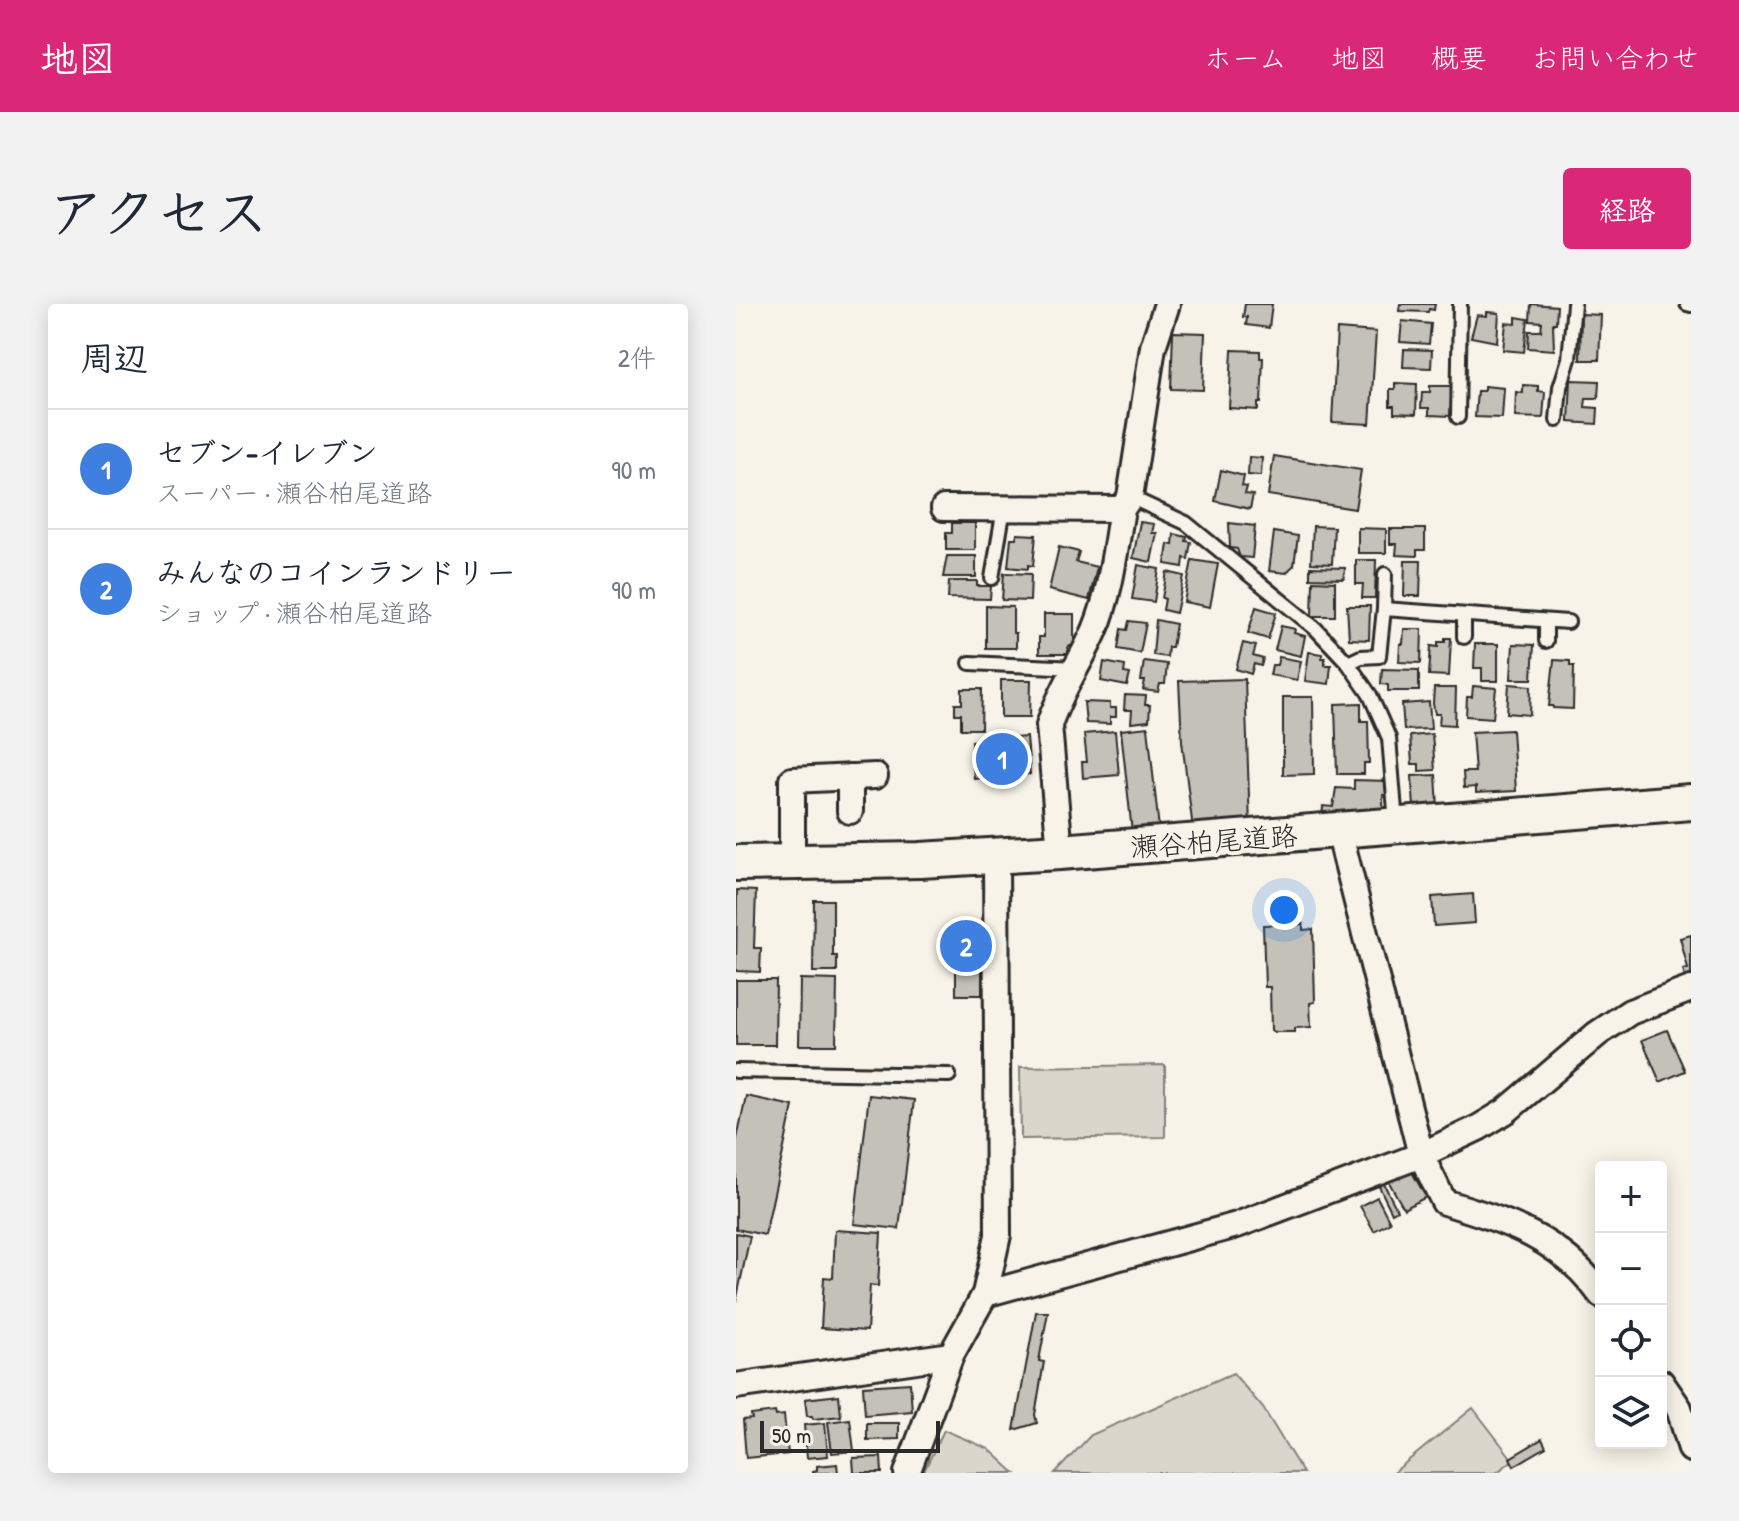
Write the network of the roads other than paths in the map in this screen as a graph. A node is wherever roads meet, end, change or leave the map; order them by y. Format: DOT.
graph roads {
  1 [pos="1167,304"];
  2 [pos="1460,304"];
  3 [pos="1574,304"];
  4 [pos="1458,417"];
  5 [pos="1557,420"];
  6 [pos="1126,503"];
  7 [pos="944,508"];
  8 [pos="1004,508"];
  9 [pos="1385,574"];
  10 [pos="992,578"];
  11 [pos="1384,609"];
  12 [pos="1464,615"];
  13 [pos="1546,621"];
  14 [pos="1568,622"];
  15 [pos="1464,637"];
  16 [pos="1546,641"];
  17 [pos="970,663"];
  18 [pos="1348,663"];
  19 [pos="1077,668"];
  20 [pos="875,776"];
  21 [pos="850,777"];
  22 [pos="1691,802"];
  23 [pos="850,811"];
  24 [pos="1396,826"];
  25 [pos="1339,831"];
  26 [pos="1060,852"];
  27 [pos="996,856"];
  28 [pos="792,862"];
  29 [pos="736,863"];
  30 [pos="1691,989"];
  31 [pos="736,1071"];
  32 [pos="949,1075"];
  33 [pos="1421,1155"];
  34 [pos="1595,1287"];
  35 [pos="985,1294"];
  36 [pos="951,1355"];
  37 [pos="736,1386"];
  38 [pos="1667,1391"];
  39 [pos="1691,1449"];
  40 [pos="907,1473"];
  1 -- 6 [label="street"];
  2 -- 4 [label="lane"];
  3 -- 5 [label="lane"];
  6 -- 8 [label="street"];
  6 -- 18 [label="lane"];
  6 -- 19 [label="street"];
  7 -- 8 [label="street"];
  8 -- 10 [label="lane"];
  9 -- 11 [label="lane"];
  11 -- 12 [label="lane"];
  11 -- 18 [label="lane"];
  12 -- 13 [label="lane"];
  12 -- 15 [label="lane"];
  13 -- 14 [label="lane"];
  13 -- 16 [label="lane"];
  17 -- 19 [label="lane"];
  18 -- 24 [label="lane"];
  19 -- 26 [label="street"];
  20 -- 21 [label="street"];
  21 -- 23 [label="street"];
  21 -- 28 [label="street"];
  22 -- 24 [label="main road, 瀬谷柏尾道路"];
  24 -- 25 [label="main road, 瀬谷柏尾道路"];
  25 -- 26 [label="main road, 瀬谷柏尾道路"];
  25 -- 33 [label="street"];
  26 -- 27 [label="main road, 瀬谷柏尾道路"];
  27 -- 28 [label="main road, 瀬谷柏尾道路"];
  27 -- 35 [label="street"];
  28 -- 29 [label="main road, 瀬谷柏尾道路"];
  30 -- 33 [label="street"];
  31 -- 32 [label="lane"];
  33 -- 34 [label="street"];
  33 -- 35 [label="street"];
  35 -- 36 [label="street"];
  36 -- 37 [label="street"];
  36 -- 40 [label="street"];
  38 -- 39 [label="street"];
}
